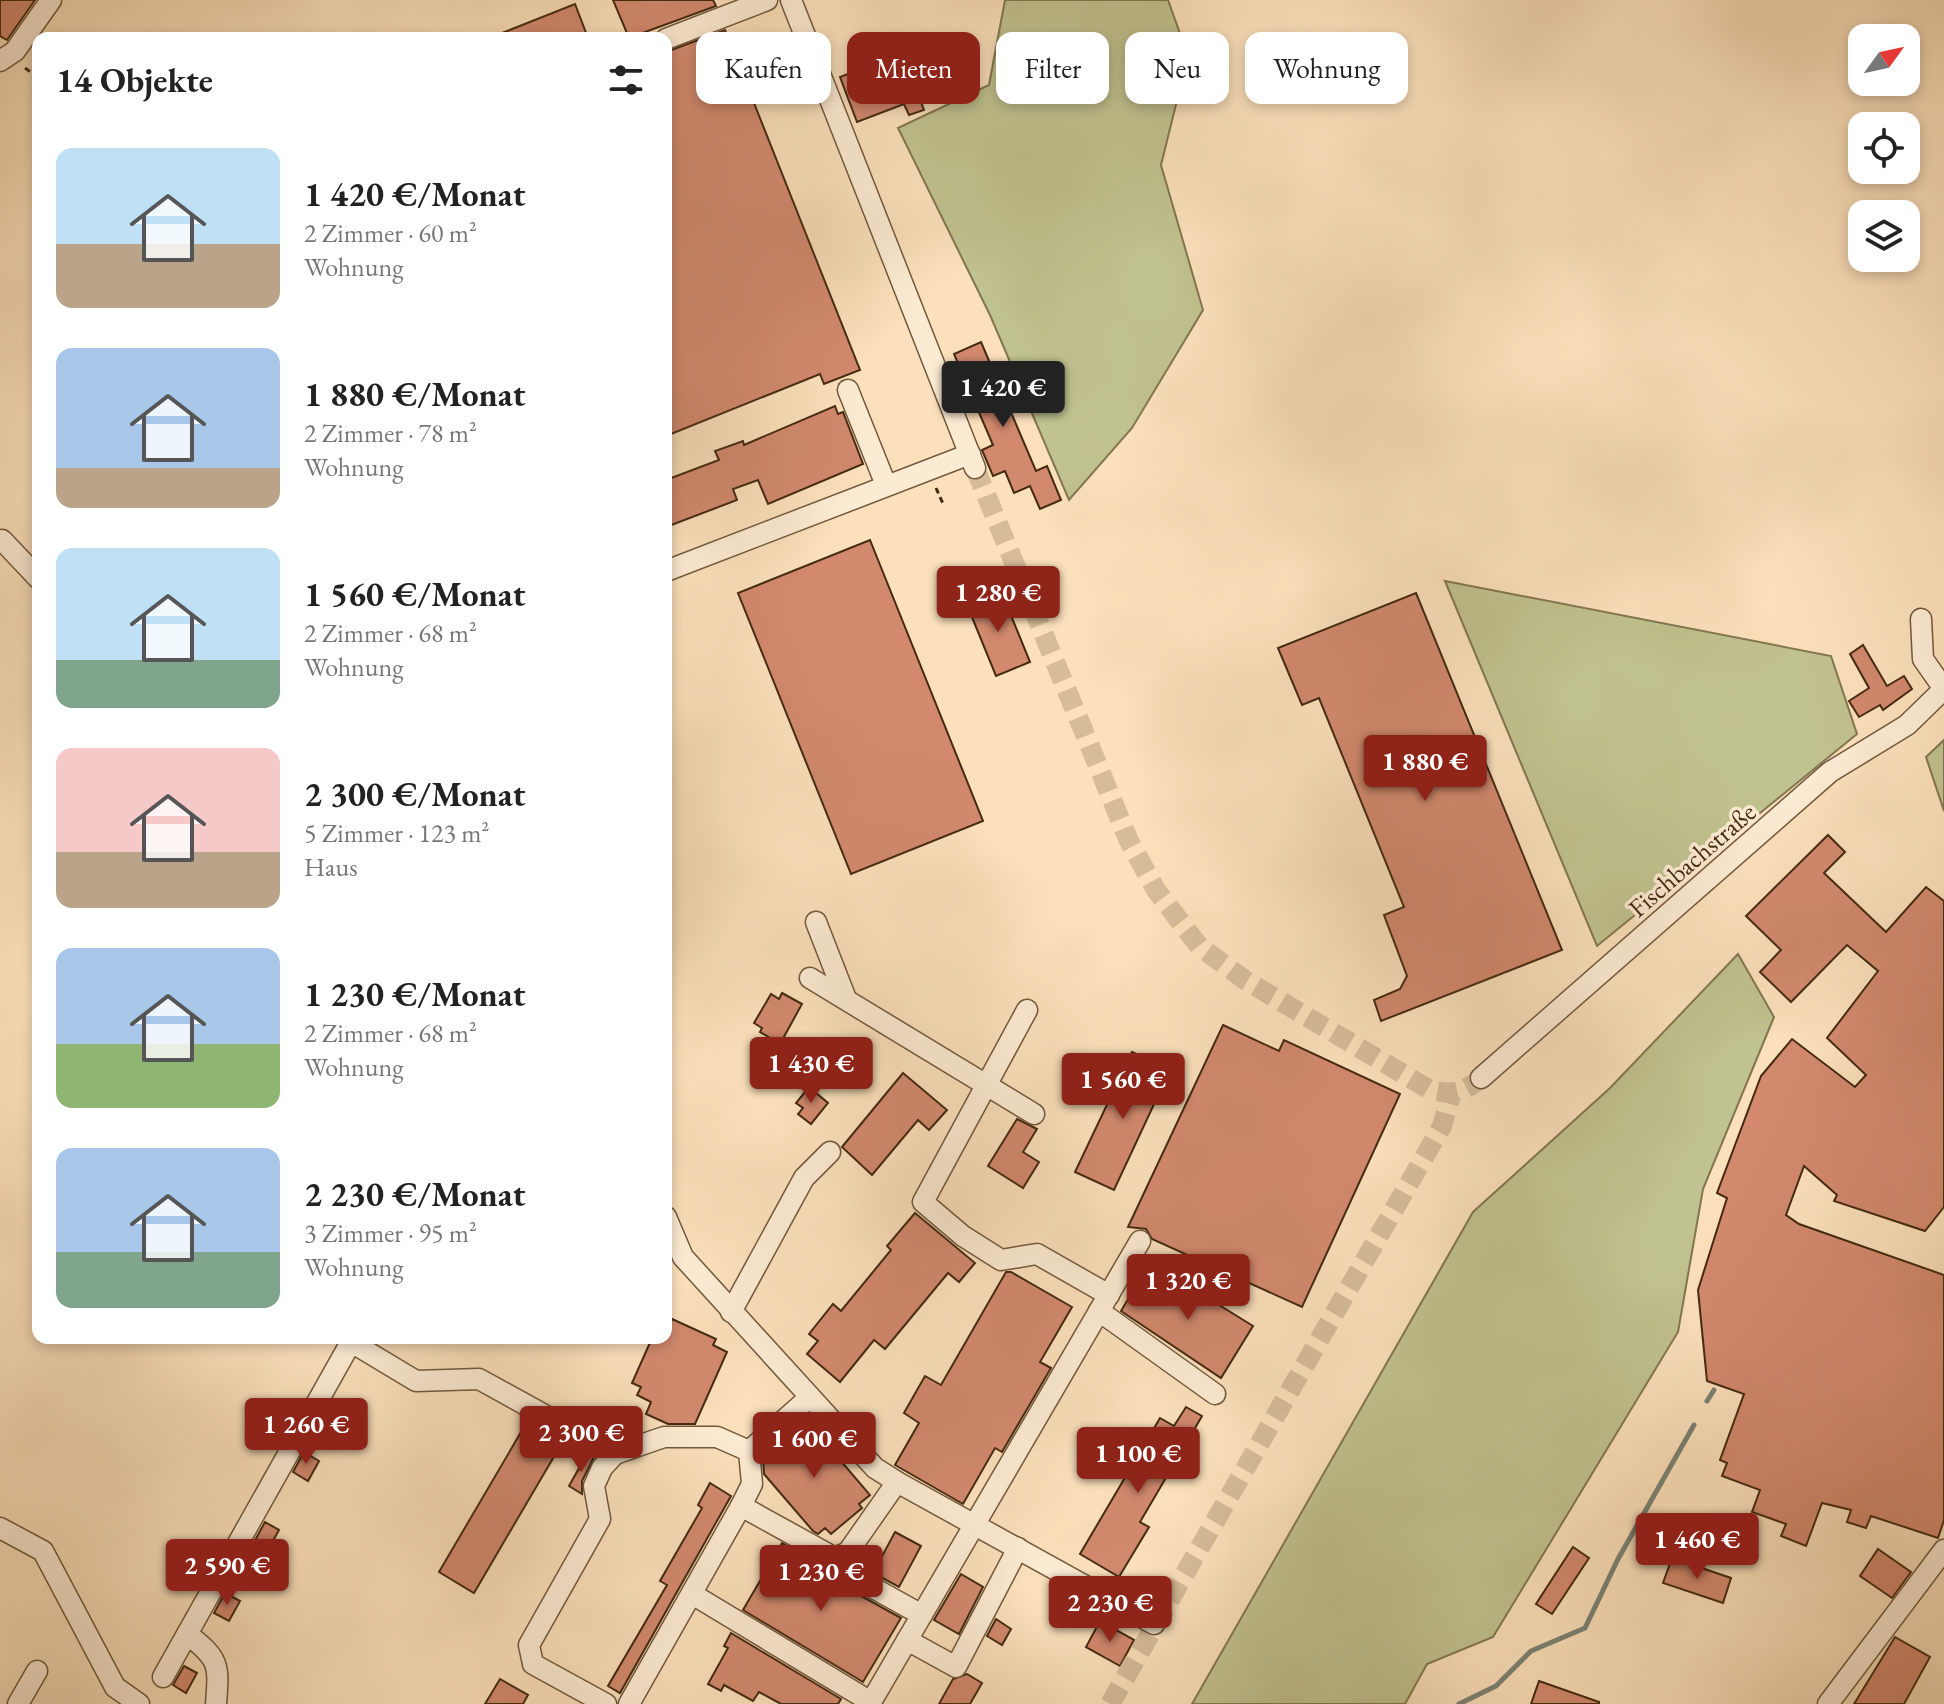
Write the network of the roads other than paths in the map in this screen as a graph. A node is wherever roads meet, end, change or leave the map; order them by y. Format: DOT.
graph roads {
  1 [pos="51,0"];
  2 [pos="767,0"];
  3 [pos="791,0"];
  4 [pos="672,37"];
  5 [pos="0,61"];
  6 [pos="848,390"];
  7 [pos="886,485"];
  8 [pos="1,540"];
  9 [pos="672,569"];
  10 [pos="32,572"];
  11 [pos="1921,619"];
  12 [pos="1944,689"];
  13 [pos="816,922"];
  14 [pos="810,978"];
  15 [pos="846,999"];
  16 [pos="1027,1010"];
  17 [pos="1481,1078"];
  18 [pos="987,1085"];
  19 [pos="1034,1114"];
  20 [pos="830,1152"];
  21 [pos="672,1231"];
  22 [pos="1140,1241"];
  23 [pos="1104,1303"];
  24 [pos="731,1312"];
  25 [pos="350,1344"];
  26 [pos="354,1344"];
  27 [pos="1215,1394"];
  28 [pos="810,1397"];
  29 [pos="749,1451"];
  30 [pos="615,1454"];
  31 [pos="897,1482"];
  32 [pos="741,1506"];
  33 [pos="975,1524"];
  34 [pos="0,1528"];
  35 [pos="1018,1548"];
  36 [pos="1944,1550"];
  37 [pos="835,1558"];
  38 [pos="692,1594"];
  39 [pos="922,1615"];
  40 [pos="1154,1624"];
  41 [pos="187,1634"];
  42 [pos="907,1640"];
  43 [pos="37,1671"];
  44 [pos="163,1677"];
  45 [pos="870,1703"];
  46 [pos="18,1704"];
  47 [pos="139,1704"];
  48 [pos="216,1704"];
  49 [pos="606,1704"];
  50 [pos="629,1704"];
  51 [pos="1828,1704"];
  1 -- 5 [label="street"];
  2 -- 4 [label="street"];
  3 -- 7 [label="street"];
  6 -- 7 [label="street"];
  7 -- 9 [label="street"];
  8 -- 10 [label="street"];
  11 -- 12 [label="street"];
  12 -- 17 [label="street, Fischbachstraße"];
  13 -- 15 [label="street"];
  14 -- 15 [label="street"];
  15 -- 18 [label="street"];
  16 -- 18 [label="street"];
  18 -- 19 [label="street"];
  18 -- 23 [label="street"];
  20 -- 24 [label="street"];
  21 -- 24 [label="street"];
  22 -- 23 [label="street"];
  23 -- 27 [label="street"];
  23 -- 33 [label="street"];
  24 -- 28 [label="street"];
  25 -- 41 [label="street"];
  26 -- 30 [label="street"];
  28 -- 29 [label="street"];
  28 -- 31 [label="street"];
  29 -- 30 [label="street"];
  29 -- 32 [label="street"];
  30 -- 49 [label="street"];
  31 -- 33 [label="street"];
  31 -- 37 [label="street"];
  32 -- 37 [label="street"];
  32 -- 38 [label="street"];
  33 -- 35 [label="street"];
  33 -- 39 [label="street"];
  34 -- 47 [label="street"];
  35 -- 40 [label="street"];
  35 -- 42 [label="street"];
  36 -- 51 [label="street"];
  37 -- 39 [label="street"];
  38 -- 45 [label="street"];
  38 -- 50 [label="street"];
  39 -- 42 [label="street"];
  41 -- 44 [label="street"];
  41 -- 48 [label="street"];
  42 -- 45 [label="street"];
  43 -- 46 [label="street"];
}
